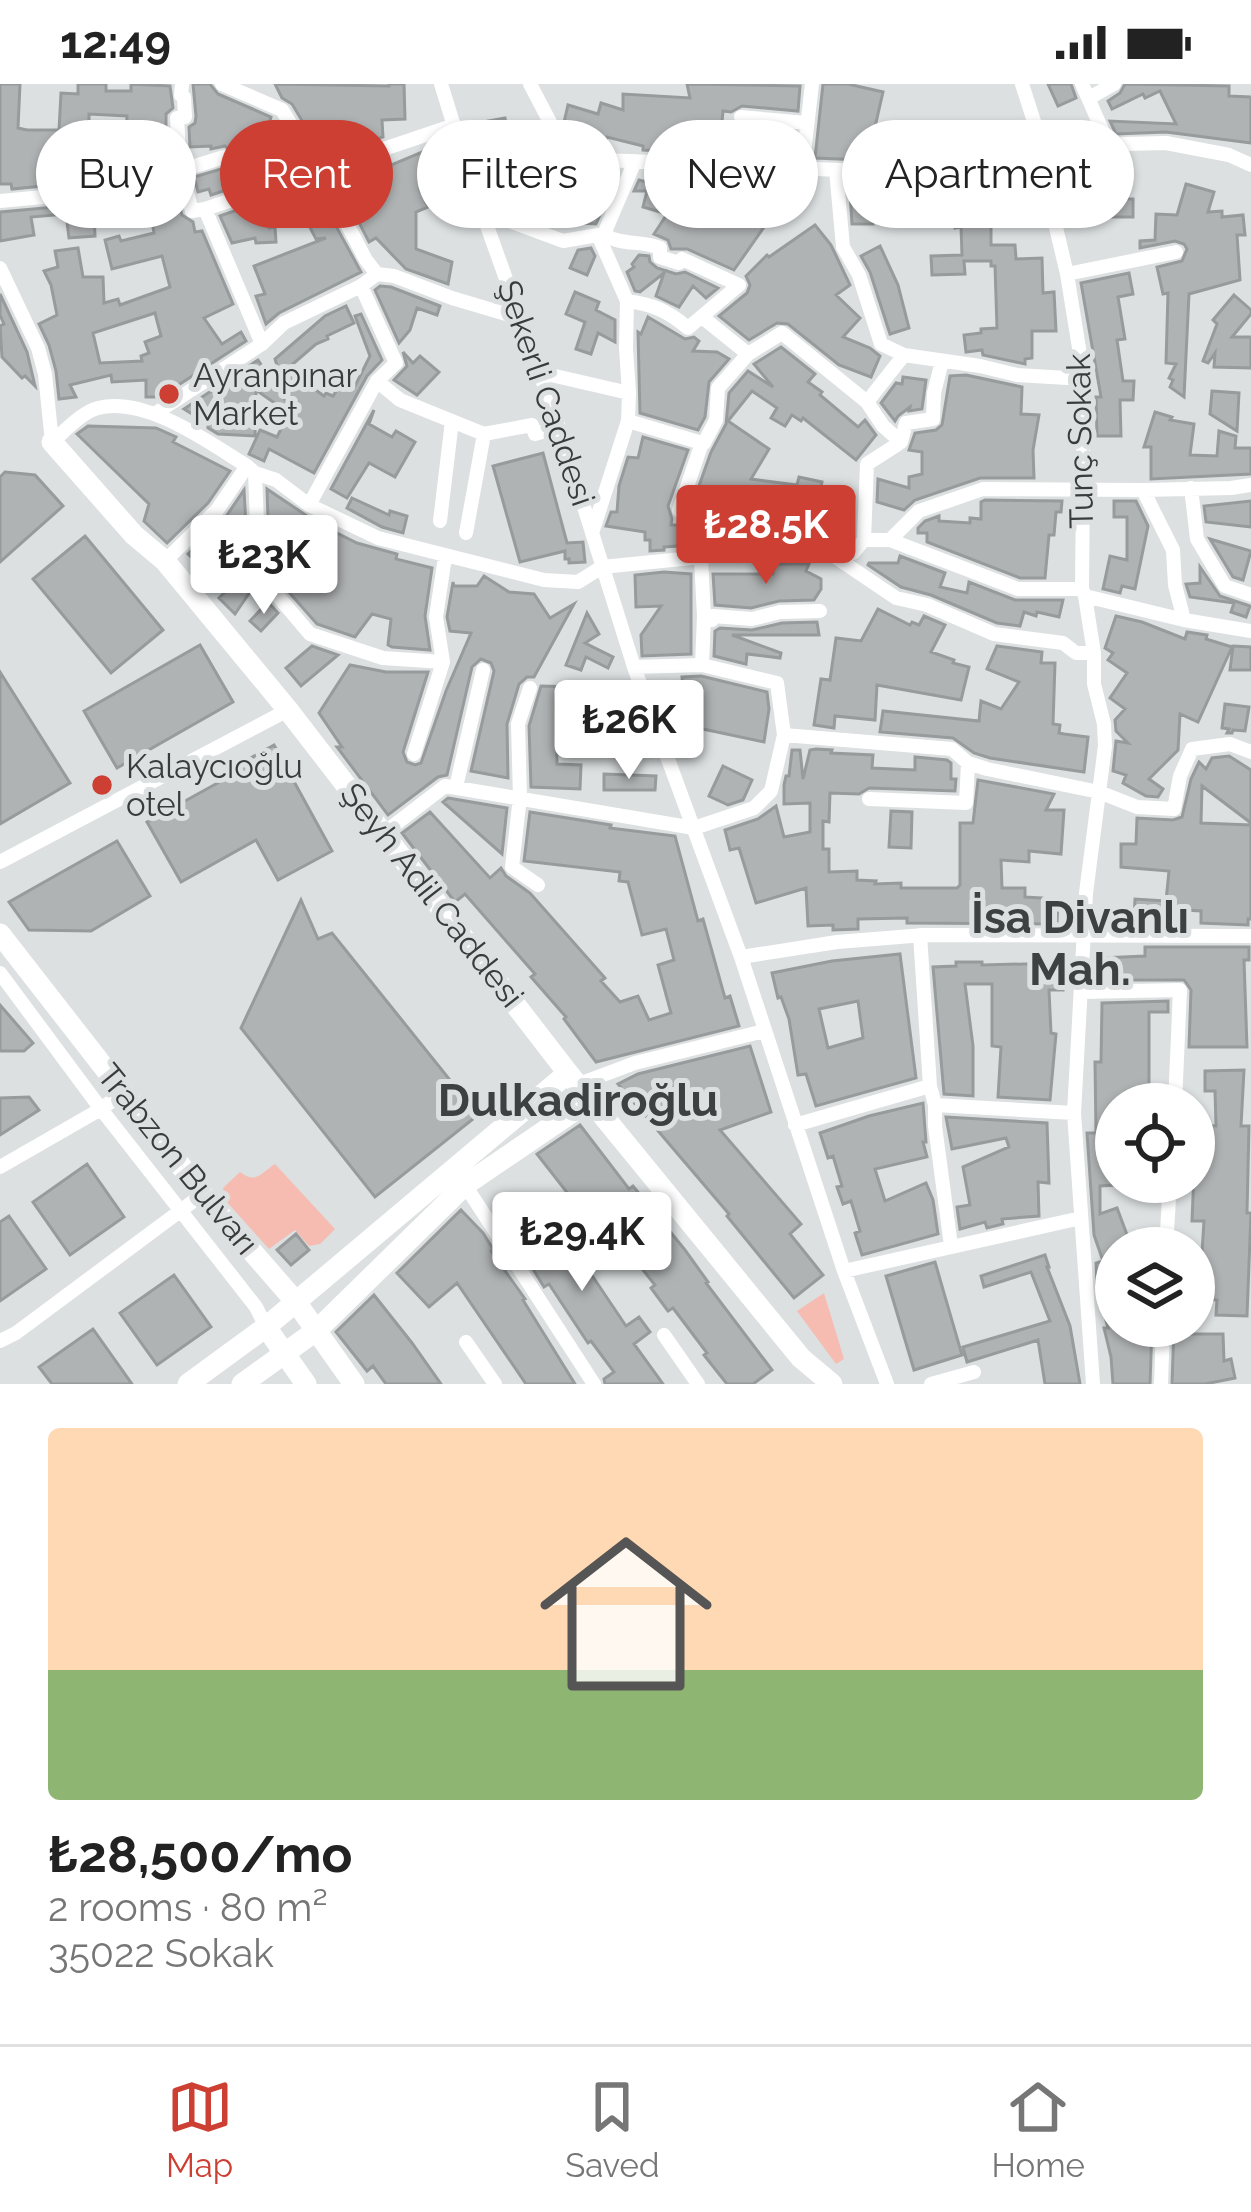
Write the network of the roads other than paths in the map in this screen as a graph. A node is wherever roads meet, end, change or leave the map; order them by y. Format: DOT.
graph roads {
  1 [pos="182,84"];
  2 [pos="222,84"];
  3 [pos="441,84"];
  4 [pos="530,84"];
  5 [pos="812,84"];
  6 [pos="1022,84"];
  7 [pos="1114,84"];
  8 [pos="1085,91"];
  9 [pos="741,117"];
  10 [pos="177,120"];
  11 [pos="288,120"];
  12 [pos="452,120"];
  13 [pos="550,120"];
  14 [pos="774,120"];
  15 [pos="807,120"];
  16 [pos="1034,120"];
  17 [pos="1098,120"];
  18 [pos="1134,144"];
  19 [pos="620,160"];
  20 [pos="634,161"];
  21 [pos="644,162"];
  22 [pos="1251,165"];
  23 [pos="818,170"];
  24 [pos="836,170"];
  25 [pos="842,170"];
  26 [pos="36,198"];
  27 [pos="0,201"];
  28 [pos="196,203"];
  29 [pos="220,203"];
  30 [pos="199,210"];
  31 [pos="349,228"];
  32 [pos="488,228"];
  33 [pos="528,228"];
  34 [pos="1056,228"];
  35 [pos="601,235"];
  36 [pos="1175,252"];
  37 [pos="0,268"];
  38 [pos="377,274"];
  39 [pos="1067,274"];
  40 [pos="361,286"];
  41 [pos="627,301"];
  42 [pos="702,317"];
  43 [pos="519,318"];
  44 [pos="262,344"];
  45 [pos="748,354"];
  46 [pos="904,355"];
  47 [pos="942,361"];
  48 [pos="538,372"];
  49 [pos="1084,379"];
  50 [pos="377,381"];
  51 [pos="629,393"];
  52 [pos="866,402"];
  53 [pos="156,413"];
  54 [pos="452,422"];
  55 [pos="628,422"];
  56 [pos="560,427"];
  57 [pos="484,434"];
  58 [pos="52,442"];
  59 [pos="901,442"];
  60 [pos="701,443"];
  61 [pos="251,469"];
  62 [pos="1251,485"];
  63 [pos="1083,488"];
  64 [pos="1191,488"];
  65 [pos="1143,490"];
  66 [pos="309,505"];
  67 [pos="440,521"];
  68 [pos="593,530"];
  69 [pos="466,533"];
  70 [pos="864,540"];
  71 [pos="890,540"];
  72 [pos="828,552"];
  73 [pos="445,557"];
  74 [pos="701,559"];
  75 [pos="165,561"];
  76 [pos="602,567"];
  77 [pos="1084,592"];
  78 [pos="1251,595"];
  79 [pos="820,610"];
  80 [pos="704,616"];
  81 [pos="1184,620"];
  82 [pos="1251,631"];
  83 [pos="1094,653"];
  84 [pos="443,662"];
  85 [pos="702,665"];
  86 [pos="634,667"];
  87 [pos="483,670"];
  88 [pos="530,688"];
  89 [pos="288,710"];
  90 [pos="784,735"];
  91 [pos="1251,752"];
  92 [pos="414,754"];
  93 [pos="968,763"];
  94 [pos="456,787"];
  95 [pos="1099,792"];
  96 [pos="520,797"];
  97 [pos="869,799"];
  98 [pos="694,828"];
  99 [pos="384,833"];
  100 [pos="0,862"];
  101 [pos="538,885"];
  102 [pos="0,934"];
  103 [pos="920,935"];
  104 [pos="1251,937"];
  105 [pos="1084,938"];
  106 [pos="741,957"];
  107 [pos="0,973"];
  108 [pos="1081,992"];
  109 [pos="764,1031"];
  110 [pos="1176,1083"];
  111 [pos="930,1085"];
  112 [pos="579,1086"];
  113 [pos="124,1092"];
  114 [pos="935,1105"];
  115 [pos="101,1108"];
  116 [pos="1075,1112"];
  117 [pos="795,1125"];
  118 [pos="0,1167"];
  119 [pos="465,1185"];
  120 [pos="203,1194"];
  121 [pos="182,1212"];
  122 [pos="1082,1218"];
  123 [pos="951,1246"];
  124 [pos="844,1271"];
  125 [pos="296,1302"];
  126 [pos="266,1327"];
  127 [pos="317,1330"];
  128 [pos="664,1335"];
  129 [pos="0,1341"];
  130 [pos="466,1342"];
  131 [pos="1162,1347"];
  132 [pos="285,1355"];
  133 [pos="801,1358"];
  134 [pos="974,1372"];
  135 [pos="188,1384"];
  136 [pos="242,1384"];
  137 [pos="306,1384"];
  138 [pos="354,1384"];
  139 [pos="495,1384"];
  140 [pos="594,1384"];
  141 [pos="698,1384"];
  142 [pos="814,1384"];
  143 [pos="832,1384"];
  144 [pos="886,1384"];
  145 [pos="931,1384"];
  146 [pos="1093,1384"];
  147 [pos="1161,1384"];
  1 -- 10 [label="street"];
  2 -- 11 [label="street"];
  3 -- 12 [label="street, Şekerli Caddesi"];
  4 -- 13 [label="street"];
  5 -- 15 [label="street"];
  6 -- 16 [label="street, Tunç Sokak"];
  7 -- 8 [label="street"];
  8 -- 17 [label="street"];
  9 -- 14 [label="street"];
  18 -- 22 [label="street"];
  19 -- 20 [label="street"];
  20 -- 21 [label="street"];
  20 -- 35 [label="street"];
  23 -- 24 [label="street"];
  24 -- 25 [label="street"];
  24 -- 46 [label="street"];
  26 -- 27 [label="street"];
  28 -- 30 [label="street"];
  29 -- 30 [label="street"];
  30 -- 44 [label="street"];
  31 -- 38 [label="street"];
  32 -- 43 [label="street, Şekerli Caddesi"];
  33 -- 35 [label="street"];
  34 -- 39 [label="street, Tunç Sokak"];
  35 -- 41 [label="street"];
  35 -- 42 [label="street"];
  36 -- 39 [label="street"];
  37 -- 58 [label="street"];
  38 -- 40 [label="street"];
  38 -- 43 [label="street"];
  39 -- 49 [label="street, Tunç Sokak"];
  40 -- 44 [label="street"];
  40 -- 50 [label="street"];
  41 -- 42 [label="street"];
  41 -- 51 [label="street"];
  42 -- 45 [label="street"];
  43 -- 48 [label="street, Şekerli Caddesi"];
  44 -- 53 [label="street"];
  45 -- 52 [label="street"];
  45 -- 60 [label="street"];
  46 -- 47 [label="street"];
  46 -- 52 [label="street"];
  47 -- 49 [label="street"];
  47 -- 59 [label="street"];
  48 -- 51 [label="street"];
  48 -- 56 [label="street, Şekerli Caddesi"];
  49 -- 63 [label="street, Tunç Sokak"];
  50 -- 54 [label="street"];
  50 -- 66 [label="street"];
  51 -- 55 [label="street"];
  52 -- 59 [label="street"];
  53 -- 58 [label="street"];
  53 -- 61 [label="street"];
  54 -- 57 [label="street"];
  54 -- 67 [label="street"];
  55 -- 60 [label="street"];
  55 -- 68 [label="street"];
  56 -- 57 [label="street"];
  56 -- 68 [label="street, Şekerli Caddesi"];
  57 -- 69 [label="street"];
  58 -- 75 [label="main road, Şeyh Adil Caddesi"];
  59 -- 70 [label="street"];
  60 -- 72 [label="street"];
  61 -- 66 [label="street"];
  61 -- 75 [label="street"];
  61 -- 84 [label="street"];
  62 -- 64 [label="street"];
  63 -- 65 [label="street"];
  63 -- 71 [label="street"];
  63 -- 77 [label="street, Tunç Sokak"];
  64 -- 65 [label="street"];
  64 -- 78 [label="street"];
  65 -- 81 [label="street"];
  66 -- 73 [label="street"];
  68 -- 76 [label="street, Şekerli Caddesi"];
  70 -- 71 [label="street"];
  70 -- 72 [label="street"];
  71 -- 77 [label="street"];
  72 -- 74 [label="street"];
  72 -- 83 [label="street"];
  73 -- 76 [label="street"];
  73 -- 84 [label="street"];
  74 -- 76 [label="street"];
  74 -- 80 [label="street"];
  75 -- 89 [label="main road, Şeyh Adil Caddesi"];
  76 -- 86 [label="street, Şekerli Caddesi"];
  77 -- 81 [label="street"];
  77 -- 83 [label="street, Tunç Sokak"];
  79 -- 80 [label="street"];
  80 -- 85 [label="street"];
  81 -- 82 [label="street"];
  83 -- 95 [label="street, Tunç Sokak"];
  84 -- 92 [label="street"];
  85 -- 86 [label="street"];
  85 -- 90 [label="street"];
  86 -- 98 [label="street, Şekerli Caddesi"];
  87 -- 94 [label="street"];
  88 -- 96 [label="street"];
  89 -- 99 [label="main road, Şeyh Adil Caddesi"];
  89 -- 100 [label="street"];
  90 -- 93 [label="street"];
  90 -- 98 [label="street"];
  91 -- 95 [label="street"];
  93 -- 95 [label="street"];
  93 -- 97 [label="street"];
  94 -- 96 [label="street"];
  94 -- 99 [label="street"];
  95 -- 105 [label="street, Tunç Sokak"];
  96 -- 98 [label="street"];
  96 -- 101 [label="street"];
  98 -- 106 [label="street, Şekerli Caddesi"];
  99 -- 112 [label="main road, Şeyh Adil Caddesi"];
  102 -- 113 [label="main road, Trabzon Bulvarı"];
  103 -- 105 [label="street"];
  103 -- 106 [label="street"];
  103 -- 111 [label="street"];
  104 -- 105 [label="street"];
  105 -- 108 [label="street, Tunç Sokak"];
  106 -- 109 [label="street, Şekerli Caddesi"];
  107 -- 115 [label="street, Trabzon Bulvarı"];
  108 -- 110 [label="street"];
  108 -- 116 [label="street, Tunç Sokak"];
  109 -- 112 [label="street"];
  109 -- 117 [label="street, Şekerli Caddesi"];
  111 -- 114 [label="street"];
  111 -- 117 [label="street"];
  112 -- 119 [label="main road"];
  112 -- 125 [label="main road"];
  112 -- 133 [label="main road, Şeyh Adil Caddesi"];
  113 -- 115 [label="street"];
  113 -- 120 [label="main road, Trabzon Bulvarı"];
  114 -- 116 [label="street"];
  114 -- 123 [label="street"];
  115 -- 118 [label="street"];
  115 -- 121 [label="street, Trabzon Bulvarı"];
  116 -- 122 [label="street, Tunç Sokak"];
  117 -- 124 [label="street, Şekerli Caddesi"];
  119 -- 127 [label="main road"];
  119 -- 140 [label="street"];
  120 -- 121 [label="street"];
  120 -- 125 [label="main road, Trabzon Bulvarı"];
  121 -- 126 [label="street, Trabzon Bulvarı"];
  121 -- 129 [label="street"];
  122 -- 123 [label="street"];
  122 -- 146 [label="street, Tunç Sokak"];
  123 -- 124 [label="street"];
  124 -- 144 [label="street, Şekerli Caddesi"];
  125 -- 126 [label="main road"];
  125 -- 127 [label="main road, Trabzon Bulvarı"];
  126 -- 132 [label="main road, Trabzon Bulvarı"];
  126 -- 135 [label="main road"];
  127 -- 132 [label="main road"];
  127 -- 138 [label="main road, Trabzon Bulvarı"];
  128 -- 141 [label="street"];
  130 -- 139 [label="street"];
  131 -- 147 [label="street"];
  132 -- 136 [label="main road"];
  132 -- 137 [label="main road, Trabzon Bulvarı"];
  133 -- 142 [label="main road, Şeyh Adil Caddesi"];
  133 -- 143 [label="main road, Şeyh Adil Caddesi"];
  134 -- 145 [label="street"];
}
